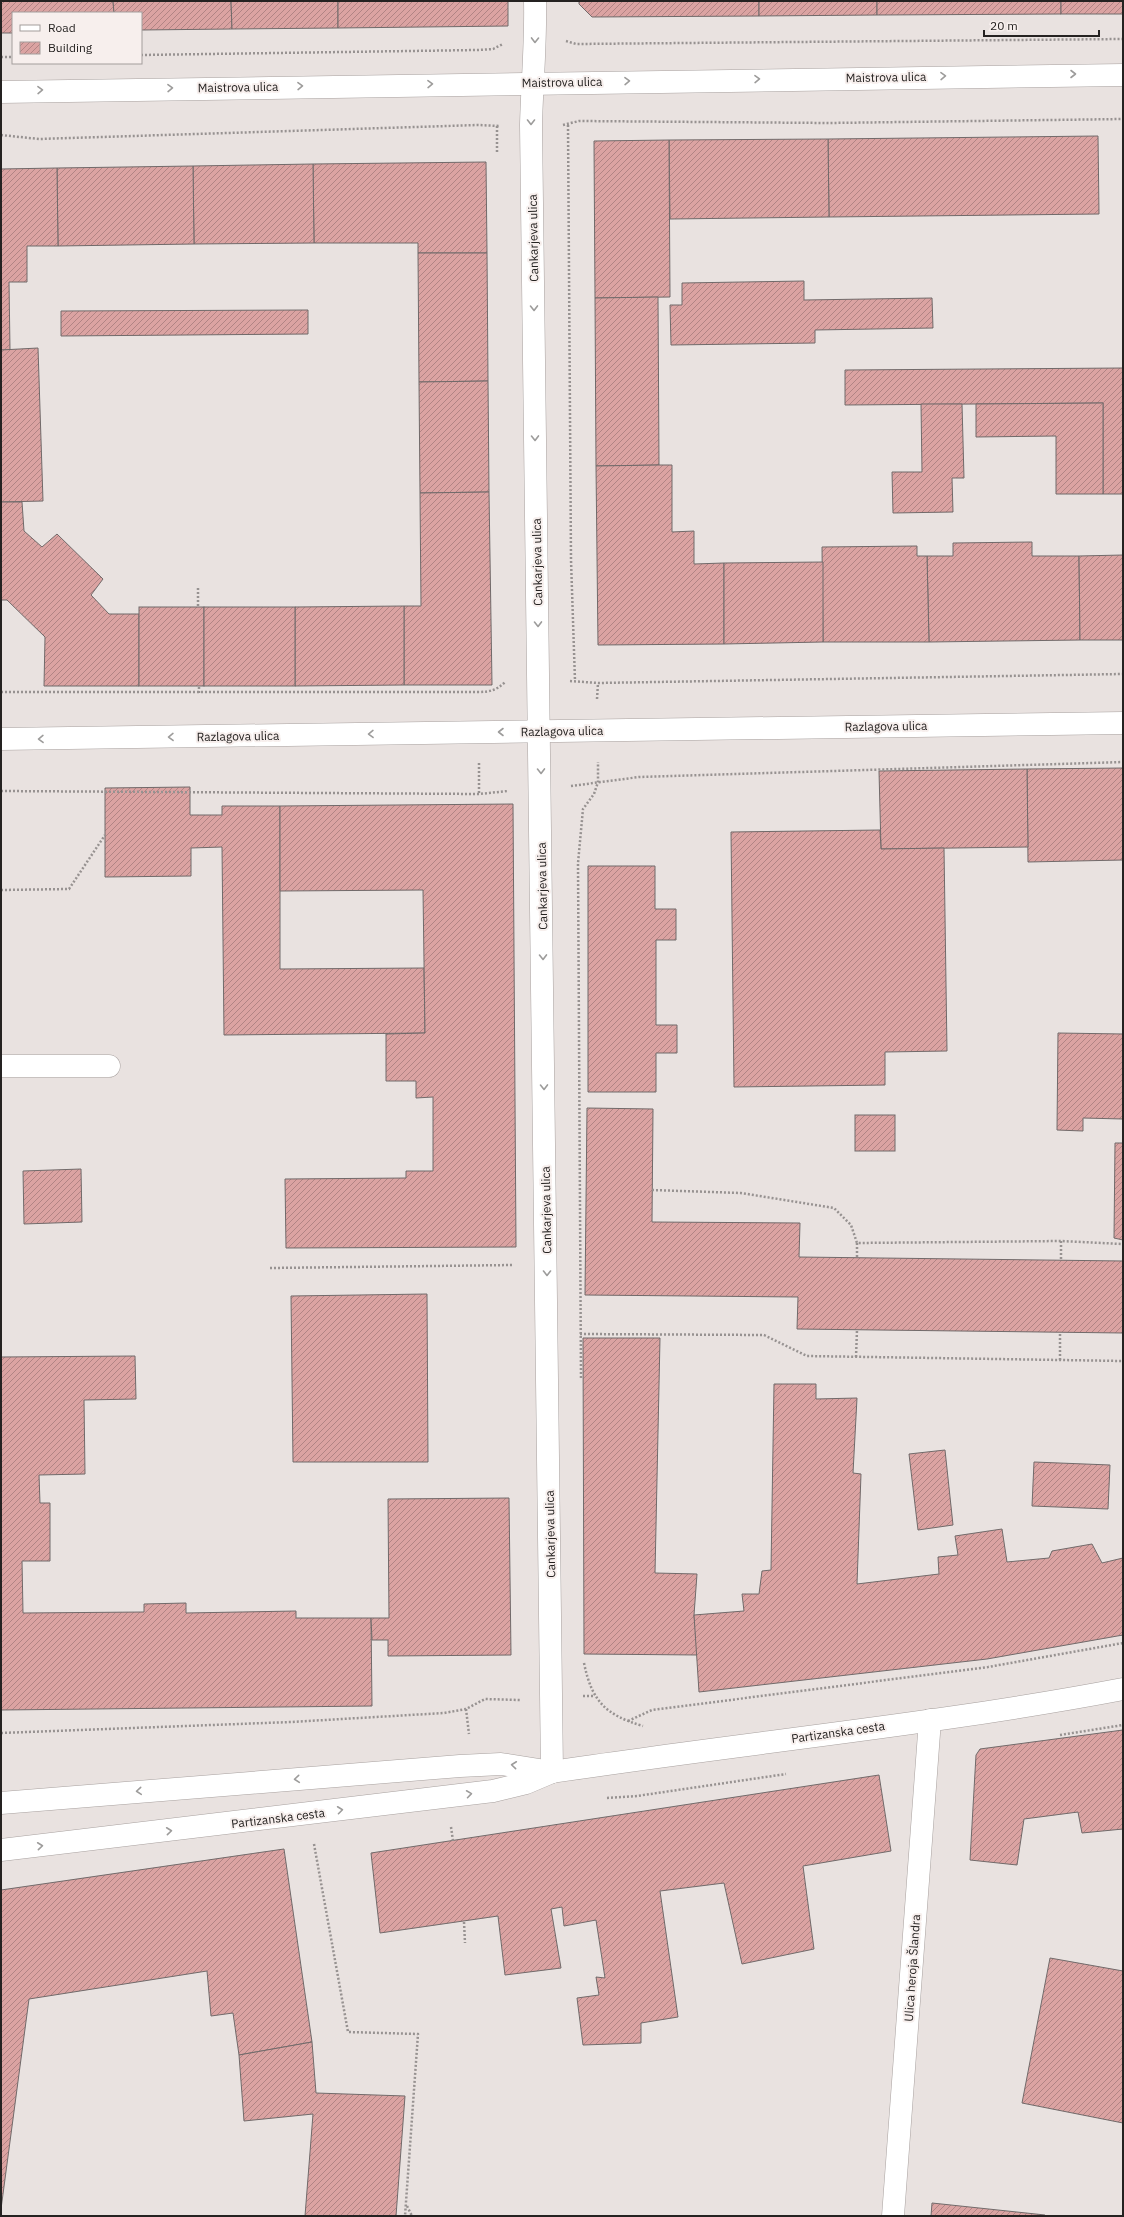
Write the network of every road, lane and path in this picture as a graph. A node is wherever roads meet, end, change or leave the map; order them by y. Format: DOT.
graph roads {
  1 [pos="535,1"];
  2 [pos="1123,39"];
  3 [pos="568,41"];
  4 [pos="507,43"];
  5 [pos="142,55"];
  6 [pos="1,57"];
  7 [pos="12,57"];
  8 [pos="1123,75"];
  9 [pos="532,83"];
  10 [pos="1,92"];
  11 [pos="1123,119"];
  12 [pos="497,126"];
  13 [pos="1,135"];
  14 [pos="198,588"];
  15 [pos="198,607"];
  16 [pos="1123,674"];
  17 [pos="505,682"];
  18 [pos="598,683"];
  19 [pos="199,686"];
  20 [pos="1,692"];
  21 [pos="199,693"];
  22 [pos="597,706"];
  23 [pos="1123,723"];
  24 [pos="540,732"];
  25 [pos="1,739"];
  26 [pos="479,759"];
  27 [pos="1123,762"];
  28 [pos="598,766"];
  29 [pos="598,782"];
  30 [pos="578,785"];
  31 [pos="515,790"];
  32 [pos="1,791"];
  33 [pos="479,794"];
  34 [pos="105,835"];
  35 [pos="1,890"];
  36 [pos="1,1066"];
  37 [pos="109,1066"];
  38 [pos="652,1190"];
  39 [pos="1061,1241"];
  40 [pos="857,1243"];
  41 [pos="1122,1244"];
  42 [pos="857,1258"];
  43 [pos="1061,1261"];
  44 [pos="547,1266"];
  45 [pos="270,1268"];
  46 [pos="857,1330"];
  47 [pos="1060,1332"];
  48 [pos="547,1334"];
  49 [pos="580,1334"];
  50 [pos="856,1357"];
  51 [pos="1060,1360"];
  52 [pos="1123,1361"];
  53 [pos="581,1381"];
  54 [pos="1123,1643"];
  55 [pos="583,1655"];
  56 [pos="1123,1689"];
  57 [pos="516,1700"];
  58 [pos="466,1709"];
  59 [pos="930,1720"];
  60 [pos="1,1733"];
  61 [pos="469,1738"];
  62 [pos="552,1772"];
  63 [pos="1,1803"];
  64 [pos="314,1843"];
  65 [pos="1,1850"];
  66 [pos="464,1922"];
  67 [pos="465,1943"];
  68 [pos="406,2205"];
  69 [pos="405,2216"];
  70 [pos="412,2216"];
  71 [pos="893,2216"];
  1 -- 9 [label="street, Cankarjeva ulica, one-way"];
  2 -- 3 [label="path"];
  4 -- 5 [label="path"];
  6 -- 7 [label="path"];
  9 -- 8 [label="street, Maistrova ulica, one-way"];
  10 -- 9 [label="street, Maistrova ulica, one-way"];
  9 -- 24 [label="street, Cankarjeva ulica, one-way"];
  11 -- 18 [label="path"];
  12 -- 13 [label="path"];
  14 -- 15 [label="path"];
  16 -- 18 [label="path"];
  17 -- 21 [label="path"];
  18 -- 22 [label="path"];
  19 -- 21 [label="path"];
  20 -- 21 [label="path"];
  23 -- 24 [label="street, Razlagova ulica"];
  24 -- 25 [label="street, Razlagova ulica, one-way"];
  24 -- 44 [label="street, Cankarjeva ulica, one-way"];
  26 -- 33 [label="path"];
  27 -- 29 [label="path"];
  28 -- 29 [label="path"];
  29 -- 30 [label="path"];
  29 -- 49 [label="path"];
  31 -- 33 [label="path"];
  32 -- 33 [label="path"];
  34 -- 35 [label="path"];
  36 -- 37 [label="street"];
  38 -- 40 [label="path"];
  39 -- 40 [label="path"];
  39 -- 41 [label="path"];
  39 -- 43 [label="path"];
  40 -- 42 [label="path"];
  44 -- 45 [label="path"];
  44 -- 48 [label="street, Cankarjeva ulica, one-way"];
  46 -- 50 [label="path"];
  47 -- 51 [label="path"];
  48 -- 49 [label="path"];
  48 -- 62 [label="street, Cankarjeva ulica"];
  49 -- 50 [label="path"];
  49 -- 53 [label="path"];
  50 -- 51 [label="path"];
  51 -- 52 [label="path"];
  54 -- 55 [label="path"];
  56 -- 59 [label="street, Partizanska cesta"];
  57 -- 58 [label="path"];
  58 -- 60 [label="path"];
  58 -- 61 [label="path"];
  59 -- 62 [label="street, Partizanska cesta"];
  59 -- 71 [label="street, Ulica heroja Šlandra"];
  62 -- 63 [label="street, Partizanska cesta, one-way"];
  65 -- 62 [label="street, Partizanska cesta, one-way"];
  64 -- 68 [label="path"];
  66 -- 67 [label="path"];
  68 -- 69 [label="path"];
  68 -- 70 [label="path"];
}
